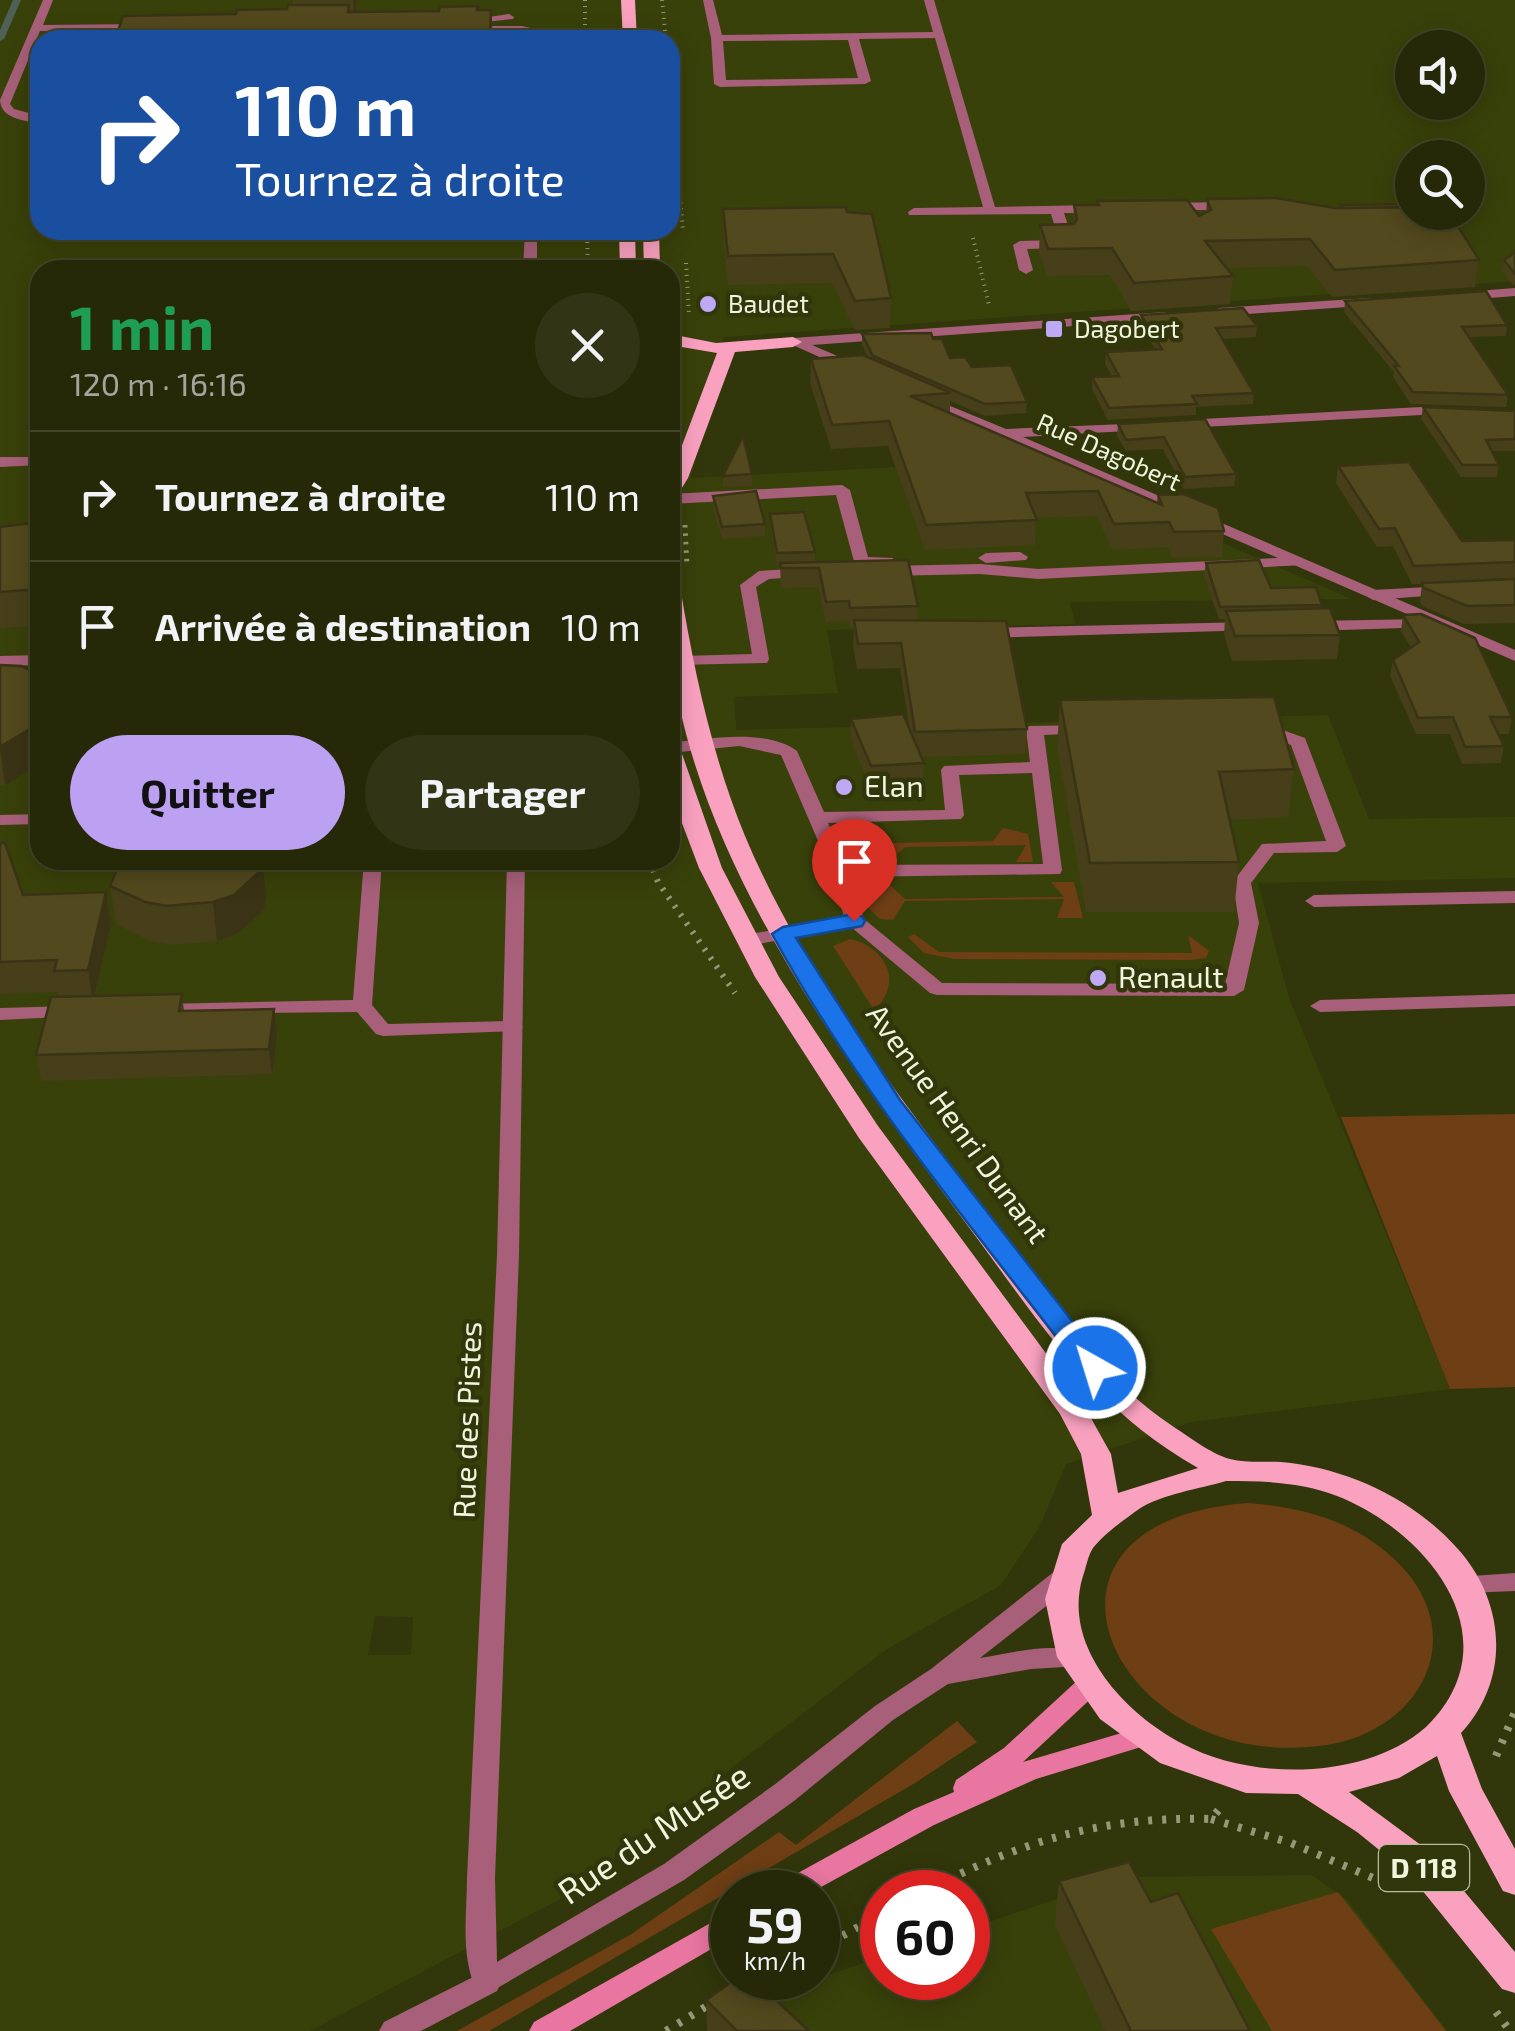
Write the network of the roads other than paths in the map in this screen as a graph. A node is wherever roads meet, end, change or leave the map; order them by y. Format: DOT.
graph roads {
  1 [pos="48,0"];
  2 [pos="628,0"];
  3 [pos="708,0"];
  4 [pos="929,0"];
  5 [pos="509,17"];
  6 [pos="448,22"];
  7 [pos="36,28"];
  8 [pos="116,30"];
  9 [pos="464,30"];
  10 [pos="526,30"];
  11 [pos="630,30"];
  12 [pos="939,35"];
  13 [pos="853,36"];
  14 [pos="717,38"];
  15 [pos="30,41"];
  16 [pos="18,68"];
  17 [pos="30,68"];
  18 [pos="3,108"];
  19 [pos="30,118"];
  20 [pos="1253,206"];
  21 [pos="1186,207"];
  22 [pos="1112,208"];
  23 [pos="1149,208"];
  24 [pos="1056,209"];
  25 [pos="985,210"];
  26 [pos="941,211"];
  27 [pos="914,212"];
  28 [pos="1193,222"];
  29 [pos="946,226"];
  30 [pos="1026,270"];
  31 [pos="1515,292"];
  32 [pos="1456,296"];
  33 [pos="1377,302"];
  34 [pos="1200,313"];
  35 [pos="1180,314"];
  36 [pos="680,342"];
  37 [pos="793,342"];
  38 [pos="727,350"];
  39 [pos="863,372"];
  40 [pos="916,395"];
  41 [pos="1468,415"];
  42 [pos="1003,433"];
  43 [pos="30,461"];
  44 [pos="0,462"];
  45 [pos="680,475"];
  46 [pos="680,496"];
  47 [pos="1020,557"];
  48 [pos="1298,562"];
  49 [pos="829,572"];
  50 [pos="848,572"];
  51 [pos="1457,590"];
  52 [pos="1373,595"];
  53 [pos="1439,624"];
  54 [pos="1302,626"];
  55 [pos="1262,627"];
  56 [pos="967,633"];
  57 [pos="680,648"];
  58 [pos="1515,656"];
  59 [pos="30,660"];
  60 [pos="0,661"];
  61 [pos="682,661"];
  62 [pos="1242,727"];
  63 [pos="1110,729"];
  64 [pos="702,744"];
  65 [pos="680,747"];
  66 [pos="1040,767"];
  67 [pos="680,788"];
  68 [pos="818,818"];
  69 [pos="30,819"];
  70 [pos="0,820"];
  71 [pos="372,870"];
  72 [pos="516,870"];
  73 [pos="840,870"];
  74 [pos="1515,896"];
  75 [pos="1314,902"];
  76 [pos="854,921"];
  77 [pos="783,934"];
  78 [pos="747,940"];
  79 [pos="1515,1000"];
  80 [pos="362,1006"];
  81 [pos="1320,1006"];
  82 [pos="134,1011"];
  83 [pos="95,1012"];
  84 [pos="0,1014"];
  85 [pos="513,1027"];
  86 [pos="1226,1470"];
  87 [pos="1106,1513"];
  88 [pos="1064,1578"];
  89 [pos="1515,1582"];
  90 [pos="1466,1584"];
  91 [pos="1080,1673"];
  92 [pos="940,1676"];
  93 [pos="1444,1734"];
  94 [pos="1142,1737"];
  95 [pos="1310,1784"];
  96 [pos="924,1817"];
  97 [pos="828,1870"];
  98 [pos="1515,1881"];
  99 [pos="710,1936"];
  100 [pos="1515,1978"];
  101 [pos="487,1982"];
  102 [pos="394,2031"];
  103 [pos="544,2031"];
  1 -- 7 [label="street"];
  2 -- 11 [label="main road"];
  3 -- 14 [label="street"];
  4 -- 12 [label="street"];
  5 -- 6 [label="street"];
  7 -- 8 [label="street"];
  9 -- 10 [label="street"];
  12 -- 13 [label="street"];
  12 -- 25 [label="street"];
  13 -- 14 [label="street"];
  13 -- 14 [label="street"];
  15 -- 16 [label="street"];
  16 -- 17 [label="street"];
  16 -- 18 [label="street"];
  18 -- 19 [label="street"];
  20 -- 21 [label="street"];
  21 -- 23 [label="street"];
  21 -- 28 [label="street"];
  22 -- 24 [label="street"];
  24 -- 25 [label="street"];
  24 -- 30 [label="street"];
  25 -- 26 [label="street"];
  26 -- 27 [label="street"];
  26 -- 29 [label="street"];
  31 -- 32 [label="street"];
  33 -- 34 [label="street"];
  35 -- 37 [label="street"];
  36 -- 38 [label="main road"];
  37 -- 38 [label="main road"];
  37 -- 39 [label="street"];
  38 -- 45 [label="main road"];
  40 -- 42 [label="street, Rue Dagobert"];
  41 -- 42 [label="street"];
  42 -- 48 [label="street, Rue Dagobert"];
  43 -- 44 [label="street"];
  46 -- 47 [label="street"];
  48 -- 50 [label="street"];
  48 -- 52 [label="street, Rue Dagobert"];
  49 -- 61 [label="street"];
  51 -- 52 [label="street"];
  52 -- 53 [label="street, Rue Dagobert"];
  53 -- 54 [label="street"];
  53 -- 58 [label="street, Rue Dagobert"];
  55 -- 56 [label="street"];
  57 -- 61 [label="main road, Avenue Henri Dunant"];
  59 -- 60 [label="street"];
  61 -- 64 [label="main road, Avenue Henri Dunant"];
  62 -- 76 [label="street"];
  63 -- 66 [label="street"];
  64 -- 65 [label="street"];
  64 -- 68 [label="street"];
  64 -- 77 [label="main road, Avenue Henri Dunant"];
  66 -- 68 [label="street"];
  66 -- 73 [label="street"];
  67 -- 78 [label="main road"];
  68 -- 73 [label="street"];
  69 -- 70 [label="street"];
  71 -- 80 [label="street"];
  72 -- 85 [label="street, Rue des Pistes"];
  73 -- 76 [label="street"];
  74 -- 75 [label="street"];
  76 -- 77 [label="street"];
  77 -- 78 [label="street"];
  77 -- 86 [label="main road, Avenue Henri Dunant"];
  78 -- 87 [label="main road"];
  79 -- 81 [label="street"];
  80 -- 82 [label="street"];
  80 -- 85 [label="street"];
  83 -- 84 [label="street"];
  85 -- 101 [label="street, Rue des Pistes"];
  86 -- 87 [label="main road"];
  86 -- 90 [label="main road"];
  87 -- 88 [label="main road"];
  88 -- 91 [label="main road"];
  88 -- 92 [label="street, Rue du Musée"];
  89 -- 90 [label="street"];
  90 -- 93 [label="main road"];
  91 -- 92 [label="street"];
  91 -- 94 [label="main road"];
  91 -- 96 [label="main road"];
  92 -- 101 [label="street, Rue du Musée"];
  93 -- 95 [label="main road"];
  93 -- 98 [label="main road, D 118"];
  94 -- 95 [label="main road"];
  94 -- 96 [label="main road"];
  95 -- 100 [label="main road, D 118"];
  96 -- 97 [label="main road"];
  99 -- 103 [label="main road"];
  101 -- 102 [label="street, Rue du Musée"];
}
